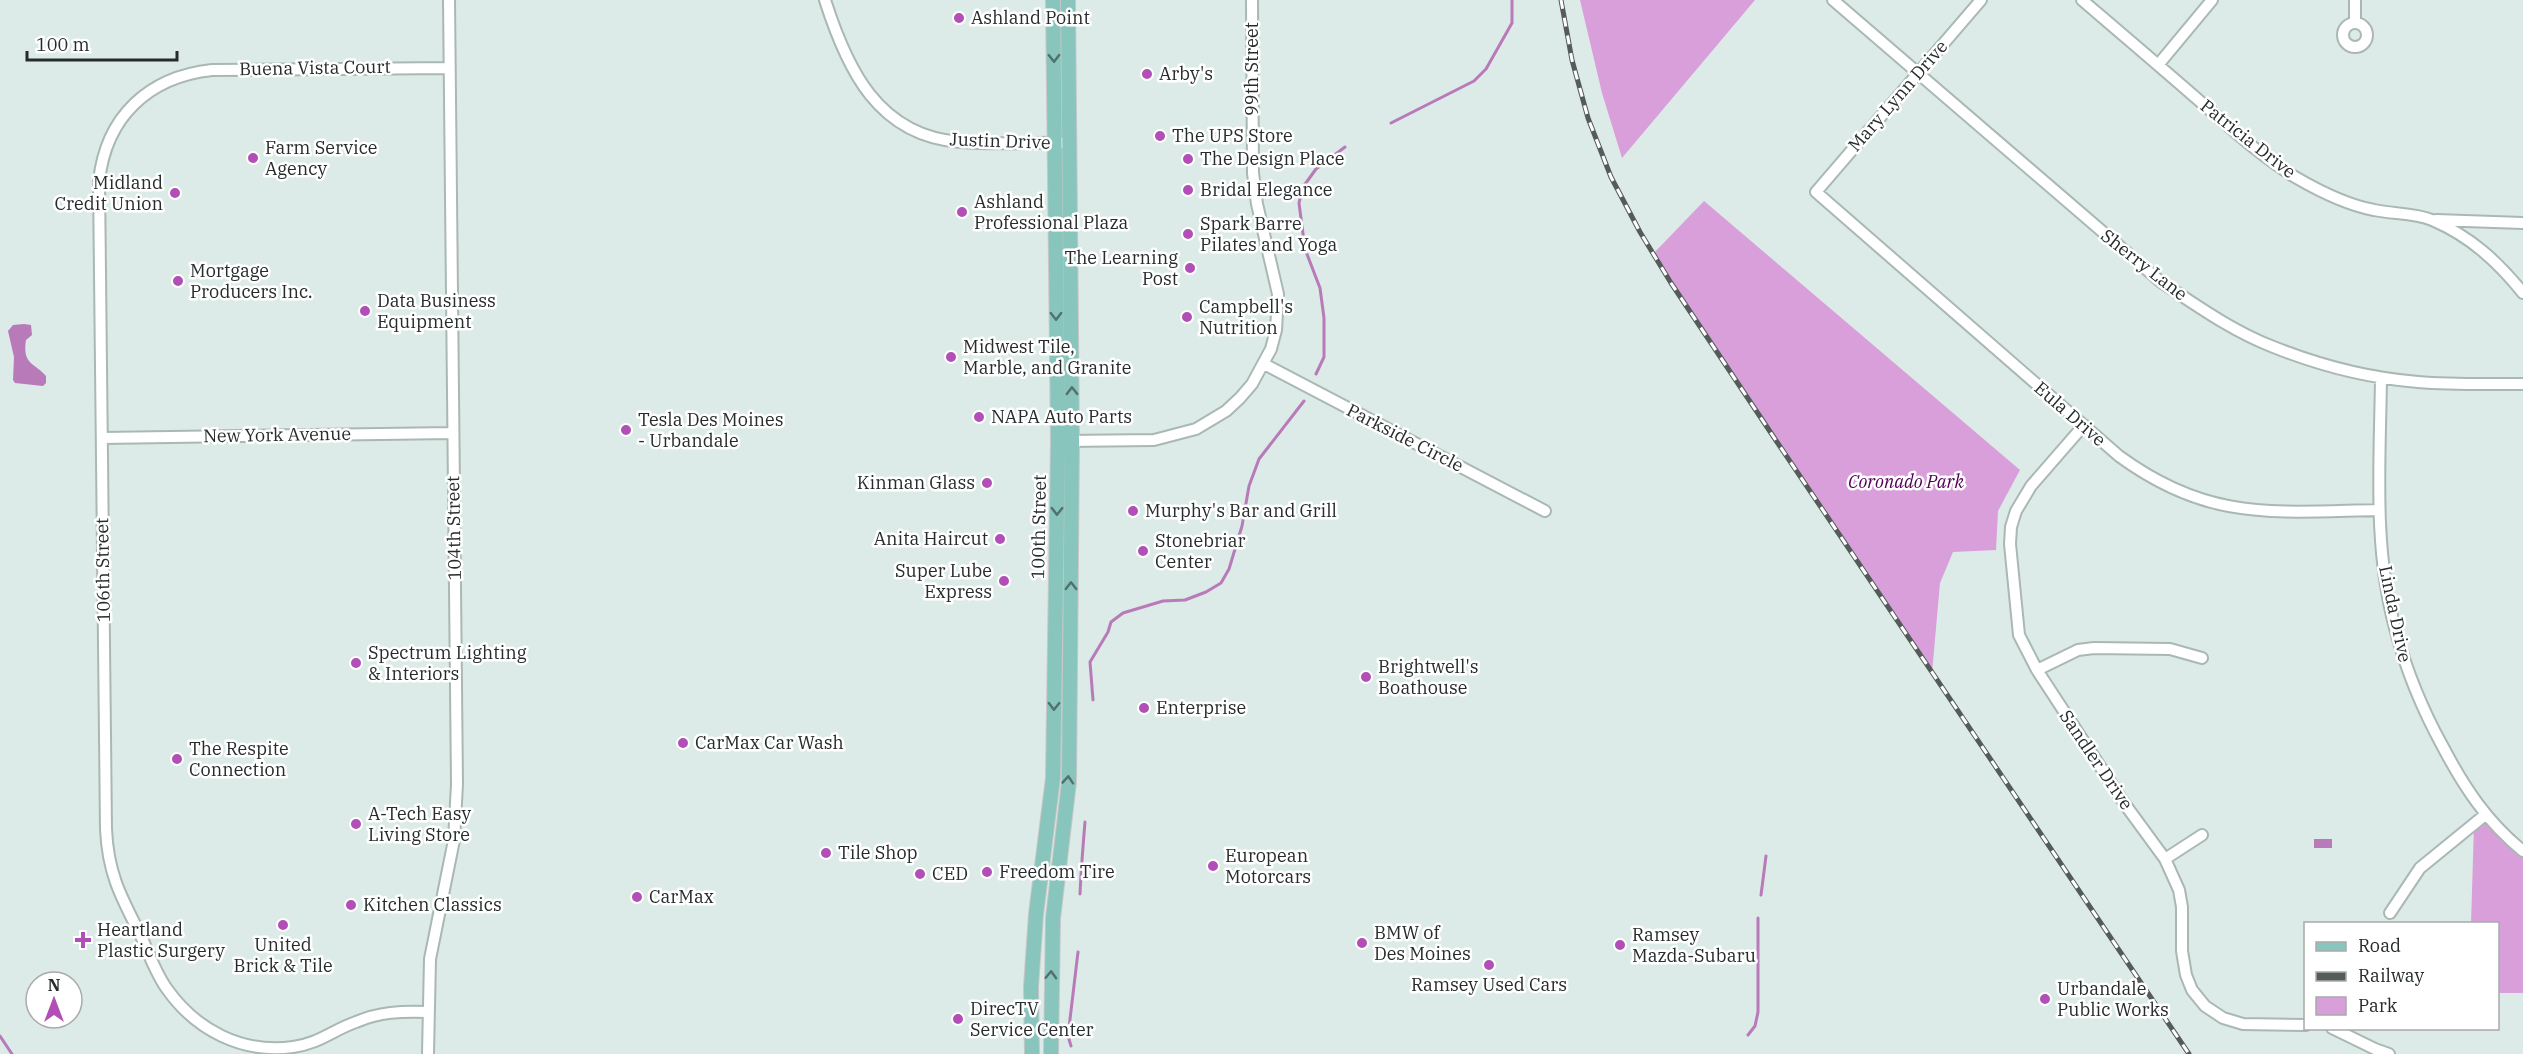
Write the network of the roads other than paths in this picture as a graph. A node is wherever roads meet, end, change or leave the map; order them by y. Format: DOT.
graph roads {
  1 [pos="449,0"];
  2 [pos="825,0"];
  3 [pos="1053,0"];
  4 [pos="1068,0"];
  5 [pos="1252,0"];
  6 [pos="1833,0"];
  7 [pos="1981,0"];
  8 [pos="2082,0"];
  9 [pos="2212,0"];
  10 [pos="2355,0"];
  11 [pos="2355,23"];
  12 [pos="2158,65"];
  13 [pos="449,68"];
  14 [pos="1918,73"];
  15 [pos="123,116"];
  16 [pos="1055,143"];
  17 [pos="1070,143"];
  18 [pos="1816,192"];
  19 [pos="2431,219"];
  20 [pos="2523,223"];
  21 [pos="2523,293"];
  22 [pos="1264,364"];
  23 [pos="2381,378"];
  24 [pos="2523,384"];
  25 [pos="2084,425"];
  26 [pos="453,433"];
  27 [pos="102,438"];
  28 [pos="1058,441"];
  29 [pos="1072,441"];
  30 [pos="2379,510"];
  31 [pos="1545,511"];
  32 [pos="2202,658"];
  33 [pos="2037,670"];
  34 [pos="2485,815"];
  35 [pos="2202,835"];
  36 [pos="2523,851"];
  37 [pos="2165,859"];
  38 [pos="2390,913"];
  39 [pos="427,1012"];
  40 [pos="2304,1025"];
  41 [pos="2334,1030"];
  42 [pos="428,1054"];
  43 [pos="1032,1054"];
  44 [pos="1051,1054"];
  45 [pos="2389,1054"];
  1 -- 13 [label="street, 104th Street"];
  2 -- 16 [label="street, Justin Drive"];
  3 -- 16 [label="main road, 100th Street, one-way"];
  4 -- 17 [label="main road, 100th Street"];
  5 -- 22 [label="street, 99th Street"];
  6 -- 14 [label="street, Sherry Lane"];
  7 -- 14 [label="street, Mary Lynn Drive"];
  8 -- 12 [label="street, Patricia Drive"];
  9 -- 12 [label="street"];
  10 -- 11 [label="street"];
  12 -- 19 [label="street, Patricia Drive"];
  13 -- 15 [label="street, Buena Vista Court"];
  13 -- 26 [label="street, 104th Street"];
  14 -- 18 [label="street, Mary Lynn Drive"];
  14 -- 23 [label="street, Sherry Lane"];
  15 -- 27 [label="street, 106th Street"];
  16 -- 17 [label="street, Justin Drive"];
  16 -- 28 [label="main road, 100th Street, one-way"];
  29 -- 17 [label="main road, 100th Street, one-way"];
  18 -- 25 [label="street, Eula Drive"];
  19 -- 20 [label="street"];
  19 -- 21 [label="street, Patricia Drive"];
  22 -- 29 [label="street, 99th Street"];
  22 -- 31 [label="street, Parkside Circle"];
  23 -- 24 [label="street, Sherry Lane"];
  23 -- 30 [label="street, Linda Drive"];
  25 -- 30 [label="street, Eula Drive"];
  25 -- 33 [label="street, Sandler Drive"];
  26 -- 27 [label="street, New York Avenue"];
  26 -- 39 [label="street, 104th Street"];
  27 -- 39 [label="street, 106th Street"];
  28 -- 29 [label="street, 99th Street"];
  28 -- 43 [label="main road, 100th Street, one-way"];
  44 -- 29 [label="main road, 100th Street, one-way"];
  30 -- 34 [label="street, Linda Drive"];
  32 -- 33 [label="street"];
  33 -- 37 [label="street, Sandler Drive"];
  34 -- 36 [label="street, Linda Drive"];
  34 -- 38 [label="street"];
  35 -- 37 [label="street"];
  37 -- 40 [label="street, Sandler Drive"];
  39 -- 42 [label="street, 104th Street"];
  41 -- 45 [label="street"];
}
